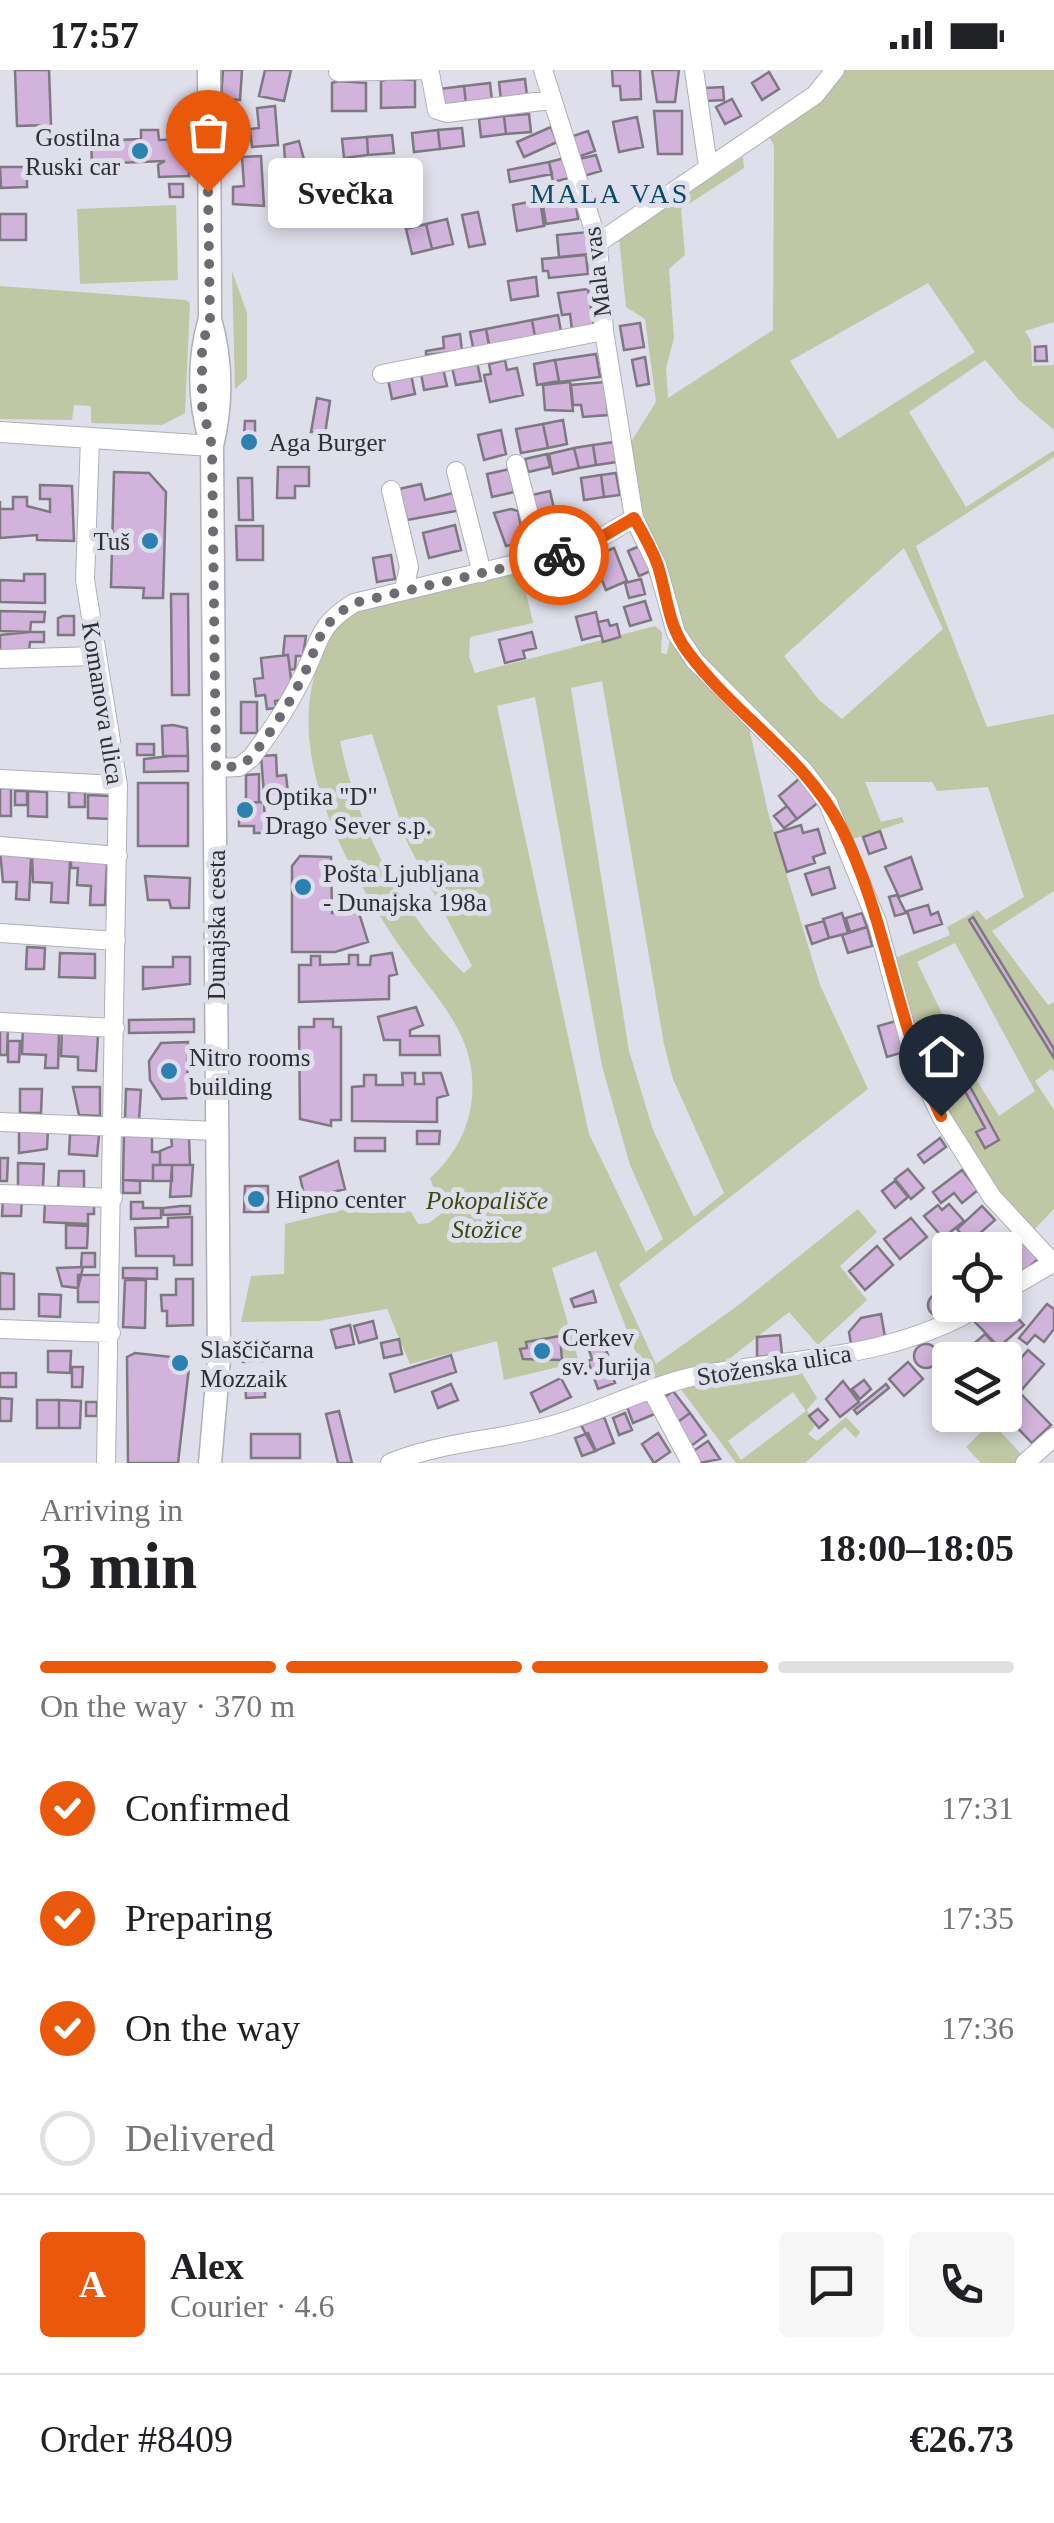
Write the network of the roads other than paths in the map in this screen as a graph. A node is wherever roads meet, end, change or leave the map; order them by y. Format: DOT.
graph roads {
  1 [pos="209,70"];
  2 [pos="424,70"];
  3 [pos="543,70"];
  4 [pos="694,70"];
  5 [pos="835,70"];
  6 [pos="338,72"];
  7 [pos="550,100"];
  8 [pos="708,166"];
  9 [pos="598,243"];
  10 [pos="604,331"];
  11 [pos="382,374"];
  12 [pos="0,432"];
  13 [pos="90,439"];
  14 [pos="212,446"];
  15 [pos="516,464"];
  16 [pos="456,471"];
  17 [pos="391,490"];
  18 [pos="634,518"];
  19 [pos="541,560"];
  20 [pos="482,573"];
  21 [pos="404,588"];
  22 [pos="95,656"];
  23 [pos="0,660"];
  24 [pos="216,768"];
  25 [pos="0,778"];
  26 [pos="118,785"];
  27 [pos="0,846"];
  28 [pos="118,856"];
  29 [pos="0,933"];
  30 [pos="116,941"];
  31 [pos="0,1022"];
  32 [pos="116,1028"];
  33 [pos="0,1122"];
  34 [pos="115,1127"];
  35 [pos="217,1131"];
  36 [pos="0,1194"];
  37 [pos="113,1198"];
  38 [pos="1054,1264"];
  39 [pos="1022,1282"];
  40 [pos="950,1322"];
  41 [pos="0,1329"];
  42 [pos="111,1333"];
  43 [pos="651,1389"];
  44 [pos="1054,1437"];
  45 [pos="106,1463"];
  46 [pos="210,1463"];
  47 [pos="390,1463"];
  48 [pos="691,1463"];
  49 [pos="1025,1463"];
  1 -- 14 [label="main road, Dunajska cesta"];
  2 -- 6 [label="street"];
  2 -- 7 [label="street"];
  3 -- 7 [label="street, Mala vas"];
  4 -- 8 [label="street"];
  5 -- 8 [label="street"];
  7 -- 9 [label="street, Mala vas"];
  8 -- 9 [label="street"];
  9 -- 10 [label="street, Mala vas"];
  10 -- 11 [label="street, Mala vas"];
  10 -- 18 [label="street, Mala vas"];
  12 -- 13 [label="street"];
  13 -- 14 [label="street"];
  13 -- 22 [label="street, Komanova ulica"];
  14 -- 24 [label="main road, Dunajska cesta"];
  15 -- 19 [label="street"];
  16 -- 20 [label="street"];
  17 -- 21 [label="street"];
  18 -- 19 [label="street"];
  18 -- 38 [label="street, Mala vas"];
  19 -- 20 [label="street"];
  20 -- 21 [label="street"];
  21 -- 24 [label="street"];
  22 -- 23 [label="street"];
  22 -- 26 [label="street, Komanova ulica"];
  24 -- 35 [label="main road, Dunajska cesta"];
  25 -- 26 [label="street"];
  26 -- 28 [label="street, Komanova ulica"];
  27 -- 28 [label="street"];
  28 -- 30 [label="street, Komanova ulica"];
  29 -- 30 [label="street"];
  30 -- 32 [label="street, Komanova ulica"];
  31 -- 32 [label="street"];
  32 -- 34 [label="street, Komanova ulica"];
  33 -- 34 [label="street"];
  34 -- 35 [label="street"];
  34 -- 37 [label="street, Komanova ulica"];
  35 -- 46 [label="main road, Dunajska cesta"];
  36 -- 37 [label="street"];
  37 -- 42 [label="street, Komanova ulica"];
  38 -- 39 [label="street"];
  40 -- 43 [label="street, Stoženska ulica"];
  41 -- 42 [label="street"];
  42 -- 45 [label="street, Komanova ulica"];
  43 -- 47 [label="street, Stoženska ulica"];
  43 -- 48 [label="street"];
  44 -- 49 [label="street"];
}
